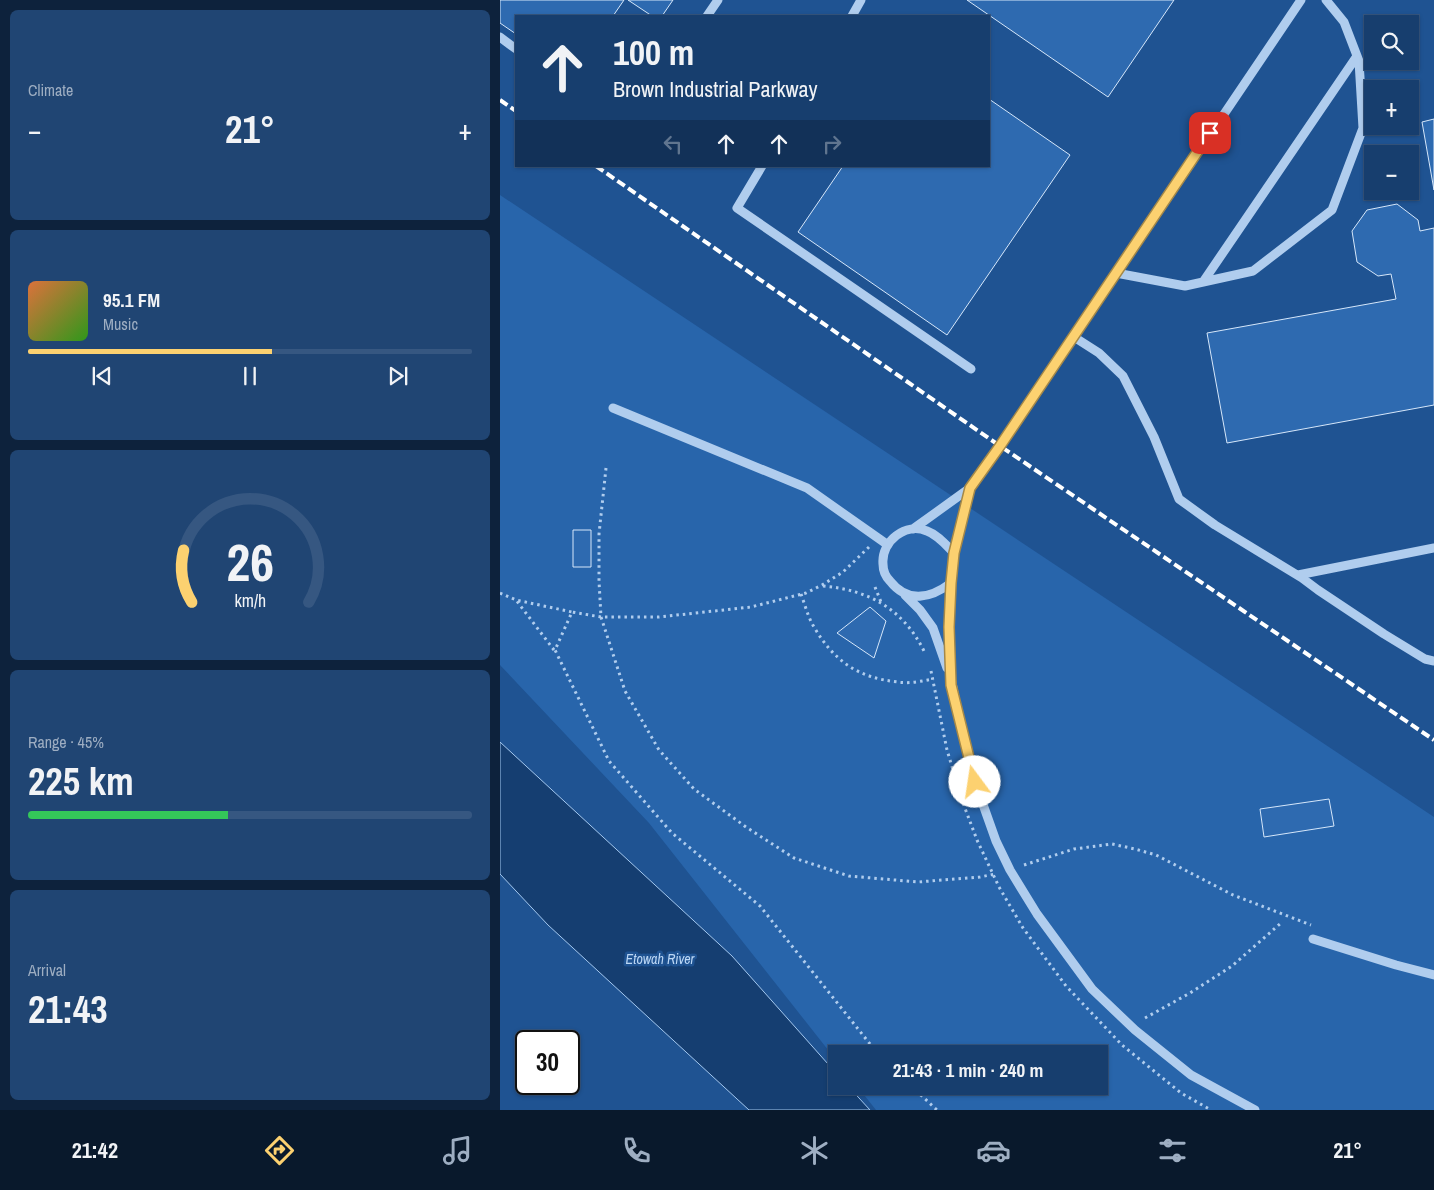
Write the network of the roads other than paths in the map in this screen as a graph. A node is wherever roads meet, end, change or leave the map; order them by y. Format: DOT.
graph roads {
  1 [pos="718,0"];
  2 [pos="861,0"];
  3 [pos="1301,0"];
  4 [pos="1326,0"];
  5 [pos="708,15"];
  6 [pos="853,15"];
  7 [pos="500,37"];
  8 [pos="515,48"];
  9 [pos="1357,56"];
  10 [pos="761,167"];
  11 [pos="1116,274"];
  12 [pos="1203,282"];
  13 [pos="1074,336"];
  14 [pos="971,369"];
  15 [pos="613,408"];
  16 [pos="970,488"];
  17 [pos="913,528"];
  18 [pos="888,545"];
  19 [pos="1434,548"];
  20 [pos="954,553"];
  21 [pos="1298,575"];
  22 [pos="951,583"];
  23 [pos="905,594"];
  24 [pos="1434,661"];
  25 [pos="951,678"];
  26 [pos="1313,939"];
  27 [pos="1434,975"];
  28 [pos="1255,1110"];
  1 -- 5 [label="street"];
  2 -- 6 [label="street"];
  3 -- 11 [label="street"];
  4 -- 9 [label="street"];
  7 -- 8 [label="street"];
  9 -- 12 [label="street"];
  9 -- 12 [label="street"];
  10 -- 14 [label="street"];
  11 -- 12 [label="street"];
  11 -- 13 [label="street"];
  13 -- 16 [label="street"];
  13 -- 21 [label="street"];
  15 -- 18 [label="street"];
  16 -- 17 [label="street"];
  16 -- 20 [label="street"];
  17 -- 18 [label="street"];
  17 -- 20 [label="street"];
  18 -- 23 [label="street"];
  19 -- 21 [label="street"];
  20 -- 22 [label="street"];
  21 -- 24 [label="street"];
  22 -- 23 [label="street"];
  22 -- 25 [label="street"];
  23 -- 25 [label="street"];
  25 -- 28 [label="street"];
  26 -- 27 [label="street"];
}
